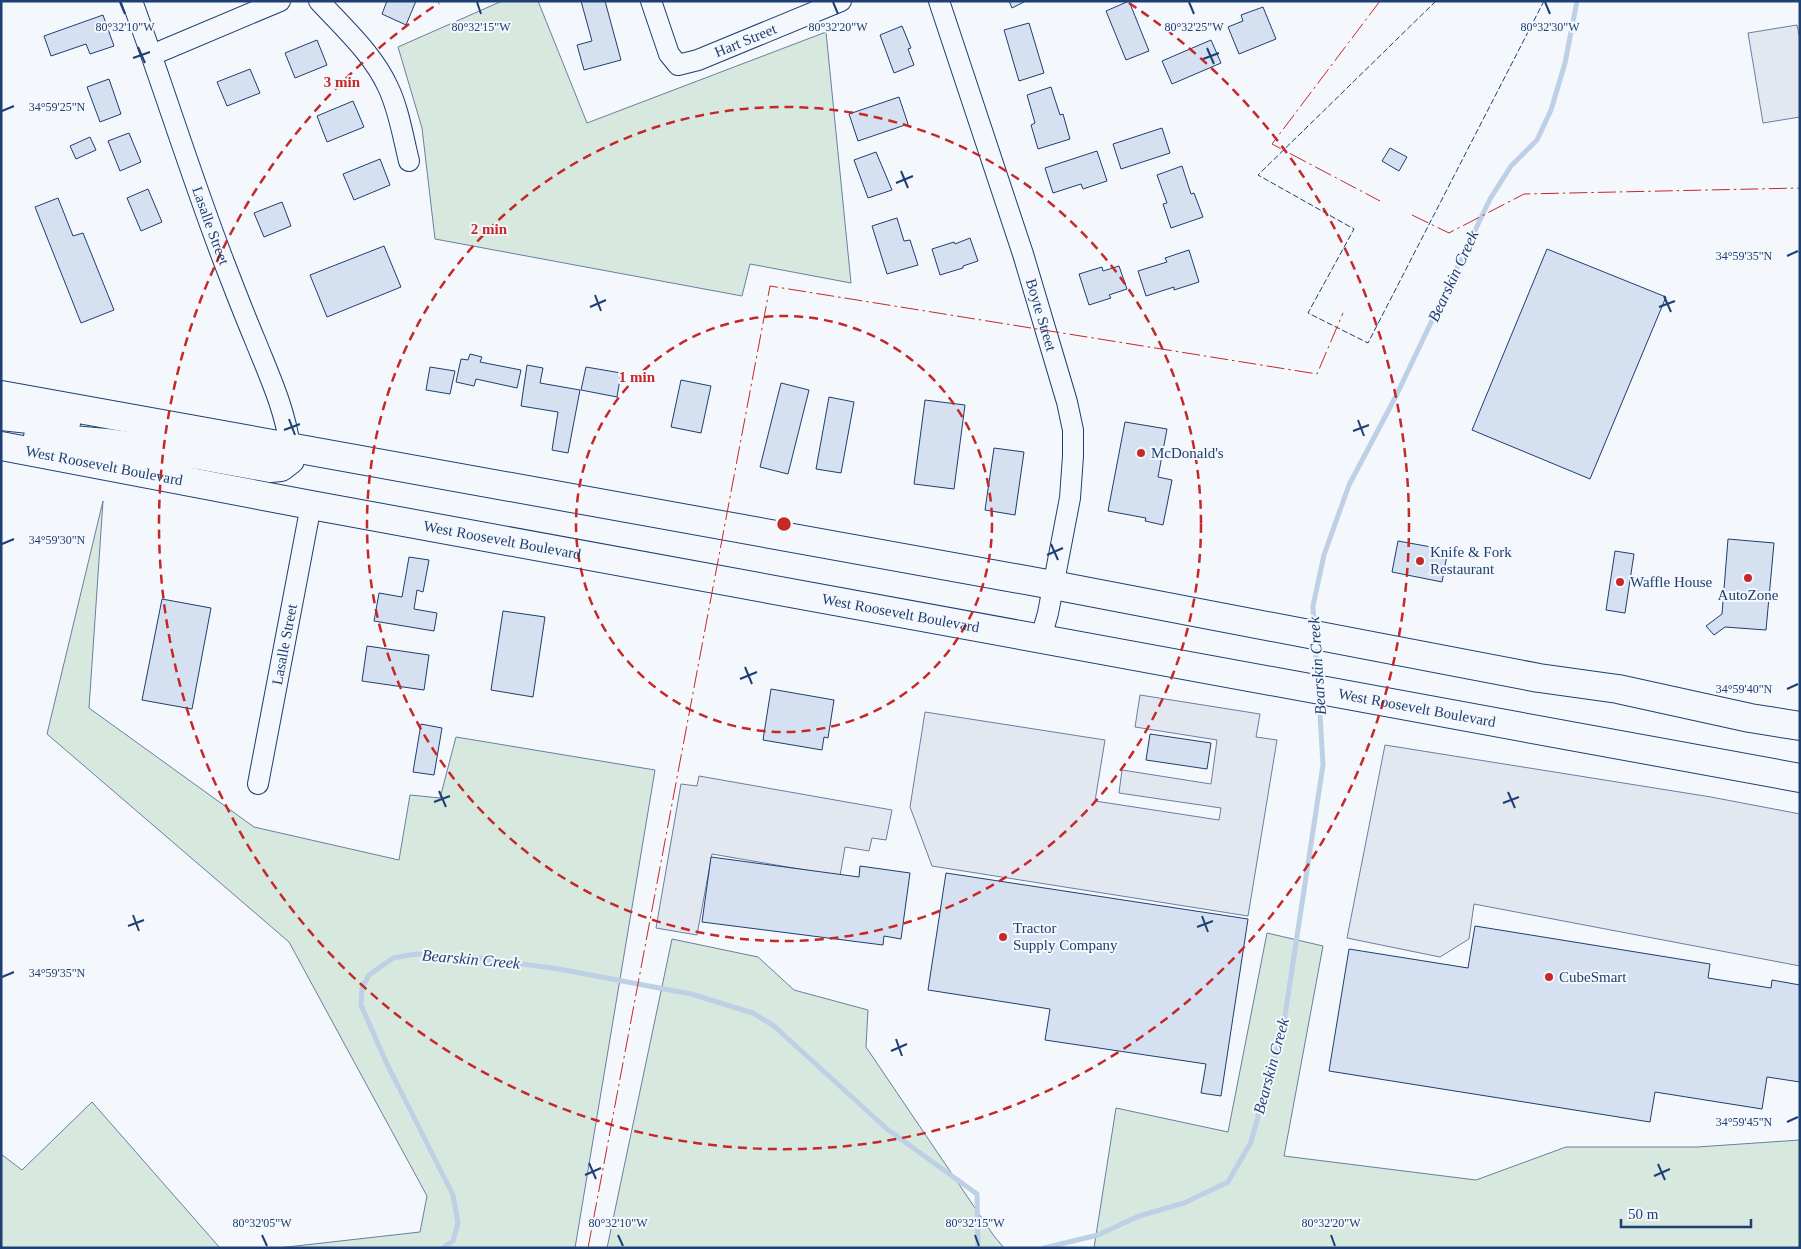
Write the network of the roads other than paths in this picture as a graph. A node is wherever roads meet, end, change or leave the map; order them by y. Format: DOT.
graph roads {
  1 [pos="132,1"];
  2 [pos="280,1"];
  3 [pos="319,1"];
  4 [pos="651,1"];
  5 [pos="841,1"];
  6 [pos="939,1"];
  7 [pos="152,55"];
  8 [pos="409,161"];
  9 [pos="1,395"];
  10 [pos="1,416"];
  11 [pos="144,421"];
  12 [pos="1,436"];
  13 [pos="1,446"];
  14 [pos="290,447"];
  15 [pos="311,505"];
  16 [pos="1053,585"];
  17 [pos="1041,638"];
  18 [pos="1800,726"];
  19 [pos="1800,778"];
  20 [pos="258,784"];
  1 -- 7 [label="street, Lasalle Street"];
  2 -- 7 [label="street"];
  3 -- 8 [label="street"];
  4 -- 5 [label="street, Hart Street"];
  6 -- 16 [label="street, Boyte Street"];
  7 -- 14 [label="street, Lasalle Street"];
  9 -- 11 [label="highway"];
  10 -- 11 [label="highway"];
  11 -- 14 [label="highway"];
  12 -- 14 [label="highway"];
  13 -- 15 [label="highway, West Roosevelt Boulevard"];
  14 -- 16 [label="highway"];
  15 -- 17 [label="highway, West Roosevelt Boulevard"];
  15 -- 20 [label="street, Lasalle Street"];
  16 -- 17 [label="street, Boyte Street"];
  16 -- 18 [label="highway"];
  17 -- 19 [label="highway, West Roosevelt Boulevard"];
}
